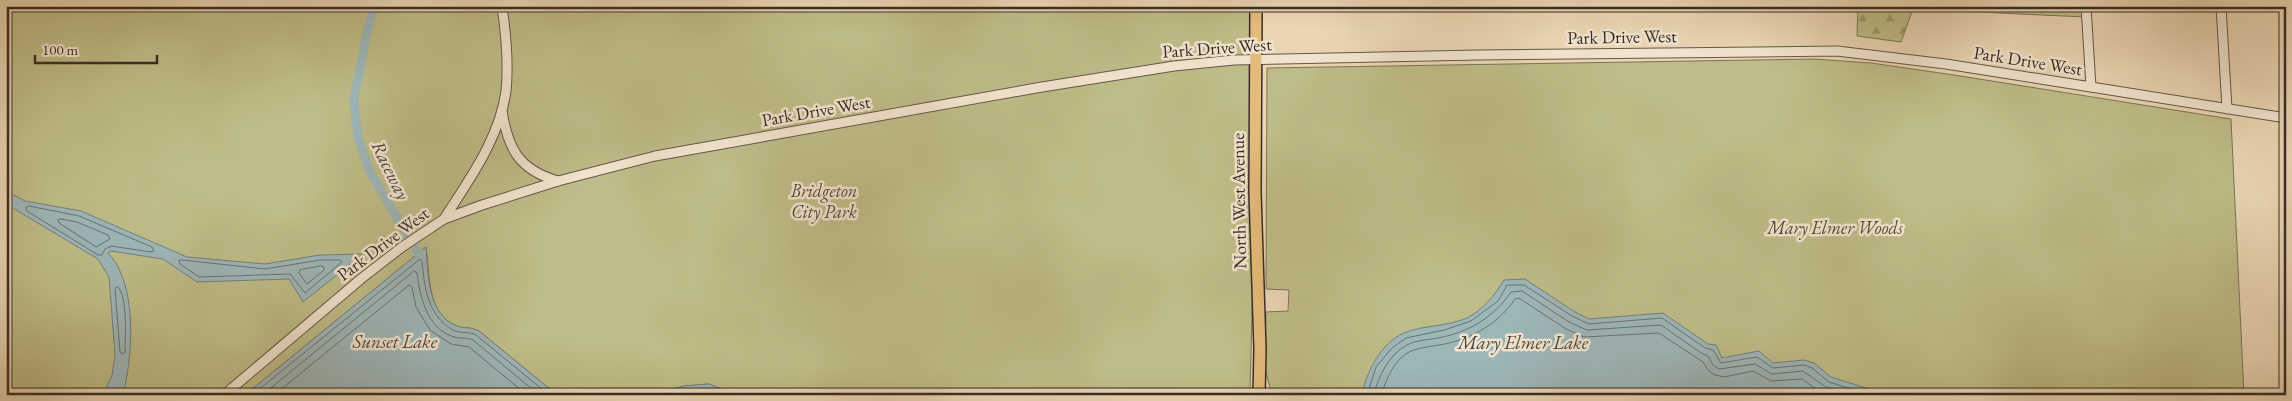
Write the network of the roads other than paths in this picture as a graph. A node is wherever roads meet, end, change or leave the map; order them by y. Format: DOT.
graph roads {
  1 [pos="502,6"];
  2 [pos="1256,6"];
  3 [pos="2086,6"];
  4 [pos="2221,6"];
  5 [pos="1256,60"];
  6 [pos="2091,87"];
  7 [pos="502,108"];
  8 [pos="2227,109"];
  9 [pos="2286,118"];
  10 [pos="558,181"];
  11 [pos="444,219"];
  12 [pos="224,395"];
  13 [pos="1259,395"];
  1 -- 7 [label="street"];
  2 -- 5 [label="main road, North West Avenue"];
  3 -- 6 [label="street"];
  4 -- 8 [label="street"];
  5 -- 6 [label="street, Park Drive West"];
  5 -- 10 [label="street, Park Drive West"];
  5 -- 13 [label="main road, North West Avenue"];
  6 -- 8 [label="street, Park Drive West"];
  7 -- 10 [label="street"];
  7 -- 11 [label="street"];
  8 -- 9 [label="street, Park Drive West"];
  10 -- 11 [label="street, Park Drive West"];
  11 -- 12 [label="street, Park Drive West"];
}
